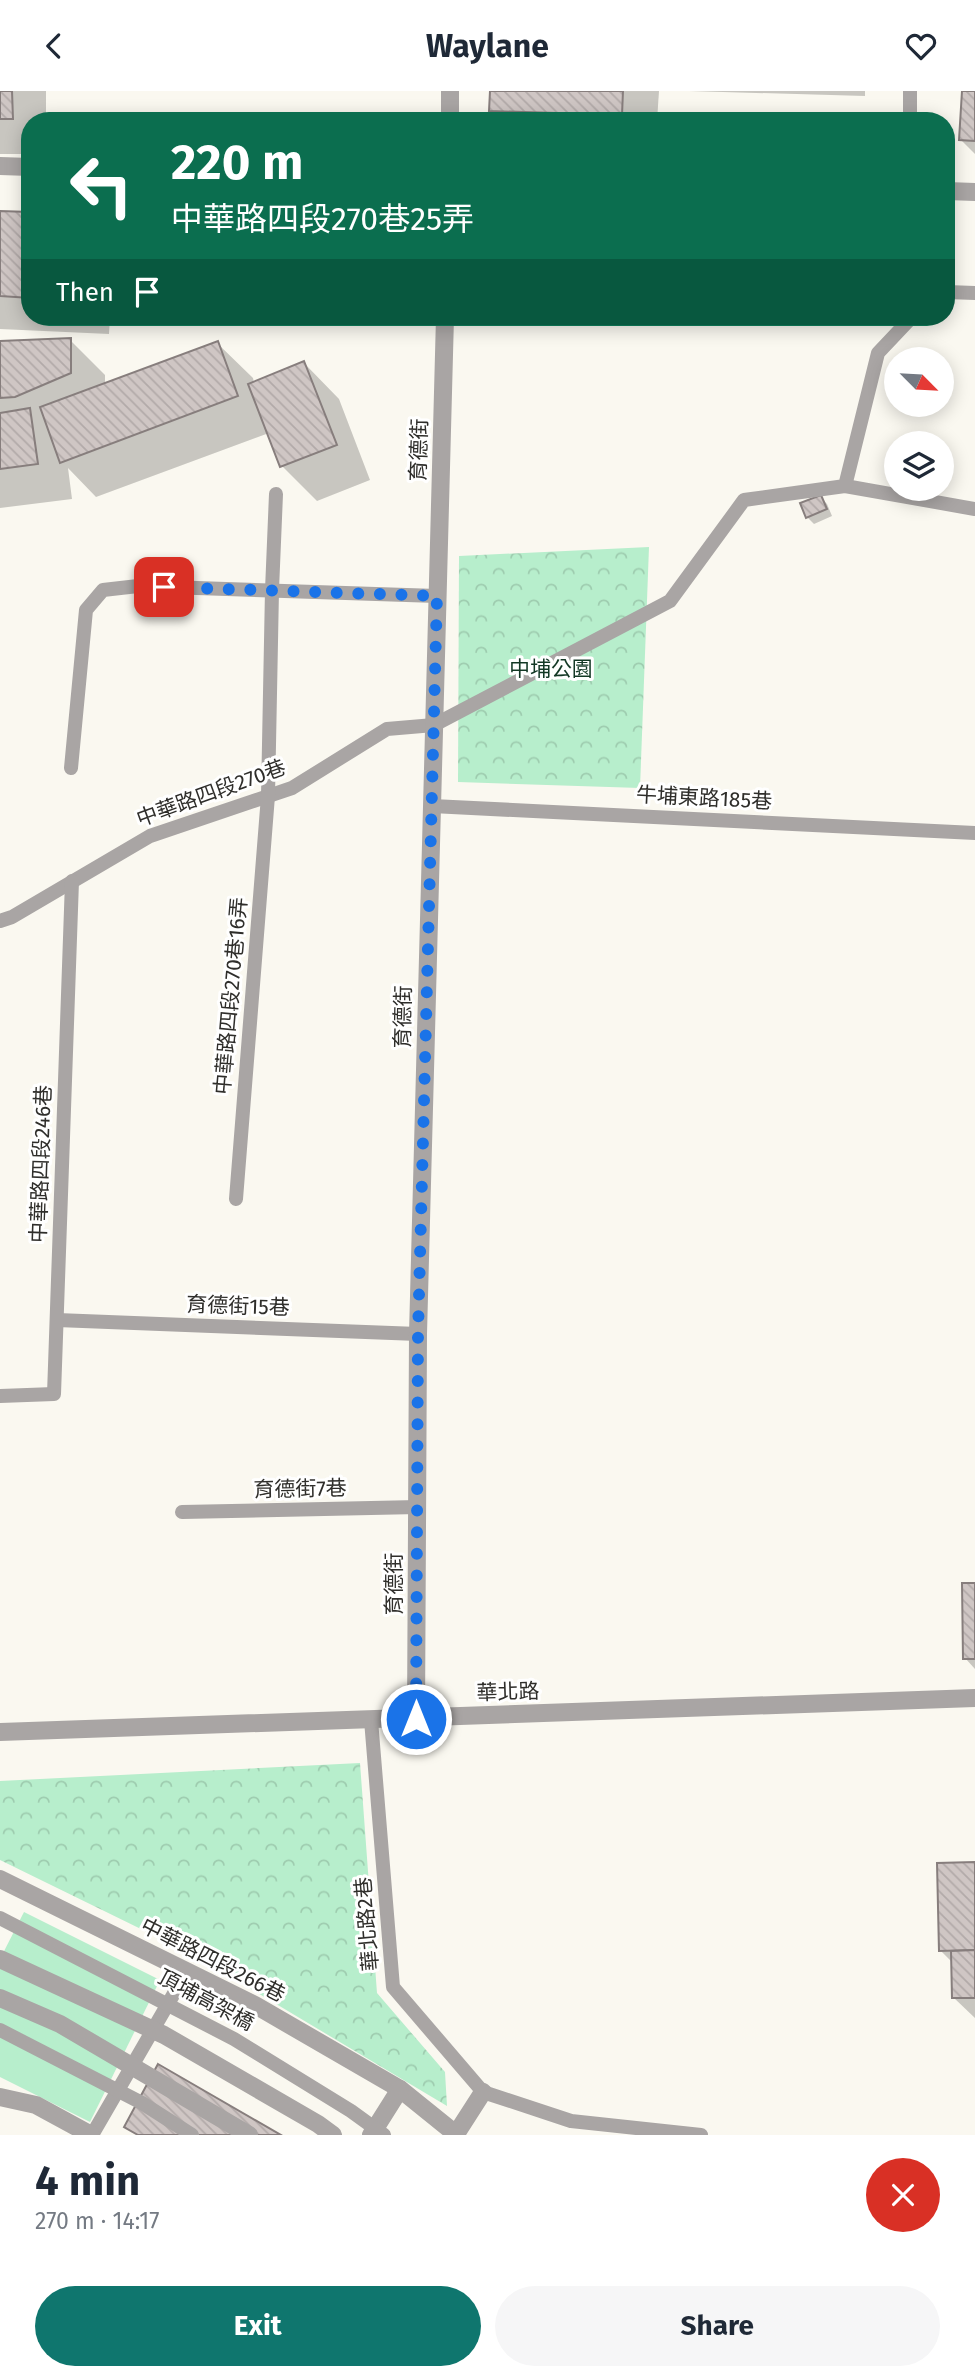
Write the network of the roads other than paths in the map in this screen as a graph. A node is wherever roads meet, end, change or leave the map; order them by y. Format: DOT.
graph roads {
  1 [pos="450,91"];
  2 [pos="910,91"];
  3 [pos="450,112"];
  4 [pos="910,112"];
  5 [pos="0,166"];
  6 [pos="21,167"];
  7 [pos="955,191"];
  8 [pos="975,192"];
  9 [pos="955,292"];
  10 [pos="975,293"];
  11 [pos="445,326"];
  12 [pos="904,326"];
  13 [pos="845,486"];
  14 [pos="276,494"];
  15 [pos="975,509"];
  16 [pos="272,590"];
  17 [pos="437,596"];
  18 [pos="434,725"];
  19 [pos="71,768"];
  20 [pos="268,796"];
  21 [pos="432,806"];
  22 [pos="975,833"];
  23 [pos="72,881"];
  24 [pos="0,921"];
  25 [pos="236,1199"];
  26 [pos="57,1320"];
  27 [pos="418,1334"];
  28 [pos="0,1396"];
  29 [pos="418,1507"];
  30 [pos="182,1512"];
  31 [pos="975,1698"];
  32 [pos="416,1719"];
  33 [pos="370,1720"];
  34 [pos="0,1732"];
  35 [pos="0,1879"];
  36 [pos="0,1918"];
  37 [pos="0,1959"];
  38 [pos="187,1971"];
  39 [pos="0,1998"];
  40 [pos="0,2030"];
  41 [pos="400,2089"];
  42 [pos="483,2092"];
  43 [pos="0,2097"];
  44 [pos="457,2134"];
  45 [pos="91,2135"];
  46 [pos="192,2135"];
  47 [pos="250,2135"];
  48 [pos="333,2135"];
  49 [pos="371,2135"];
  50 [pos="384,2135"];
  51 [pos="701,2135"];
  1 -- 3 [label="street"];
  2 -- 4 [label="lane"];
  5 -- 6 [label="street"];
  7 -- 8 [label="street"];
  9 -- 10 [label="lane"];
  11 -- 17 [label="street, 育德街"];
  12 -- 13 [label="lane"];
  13 -- 15 [label="lane, 中華路四段270巷"];
  13 -- 18 [label="lane, 中華路四段270巷"];
  14 -- 16 [label="lane, 中華路四段270巷16弄"];
  16 -- 17 [label="lane"];
  16 -- 19 [label="lane"];
  16 -- 20 [label="lane, 中華路四段270巷16弄"];
  17 -- 18 [label="street, 育德街"];
  18 -- 20 [label="lane, 中華路四段270巷"];
  18 -- 21 [label="street, 育德街"];
  20 -- 23 [label="lane, 中華路四段270巷"];
  20 -- 25 [label="lane, 中華路四段270巷16弄"];
  21 -- 22 [label="lane, 牛埔東路185巷"];
  21 -- 27 [label="street, 育德街"];
  23 -- 24 [label="lane, 中華路四段270巷"];
  23 -- 26 [label="lane, 中華路四段246巷"];
  26 -- 27 [label="lane, 育德街15巷"];
  26 -- 28 [label="lane, 中華路四段246巷"];
  27 -- 29 [label="street, 育德街"];
  29 -- 30 [label="lane, 育德街7巷"];
  29 -- 32 [label="street, 育德街"];
  31 -- 32 [label="street, 華北路"];
  32 -- 33 [label="street, 華北路"];
  33 -- 34 [label="street, 華北路"];
  33 -- 42 [label="lane, 華北路2巷"];
  35 -- 38 [label="street, 中華路四段266巷"];
  36 -- 50 [label="lane, 頂埔高架橋, bridge"];
  37 -- 48 [label="street, bridge"];
  38 -- 41 [label="street, 中華路四段266巷"];
  38 -- 45 [label="lane"];
  39 -- 47 [label="street, bridge"];
  40 -- 46 [label="lane, bridge"];
  41 -- 44 [label="street, 中華路四段266巷"];
  41 -- 49 [label="street"];
  42 -- 44 [label="street, 中華路四段266巷"];
  42 -- 51 [label="lane"];
  43 -- 45 [label="street"];
}
